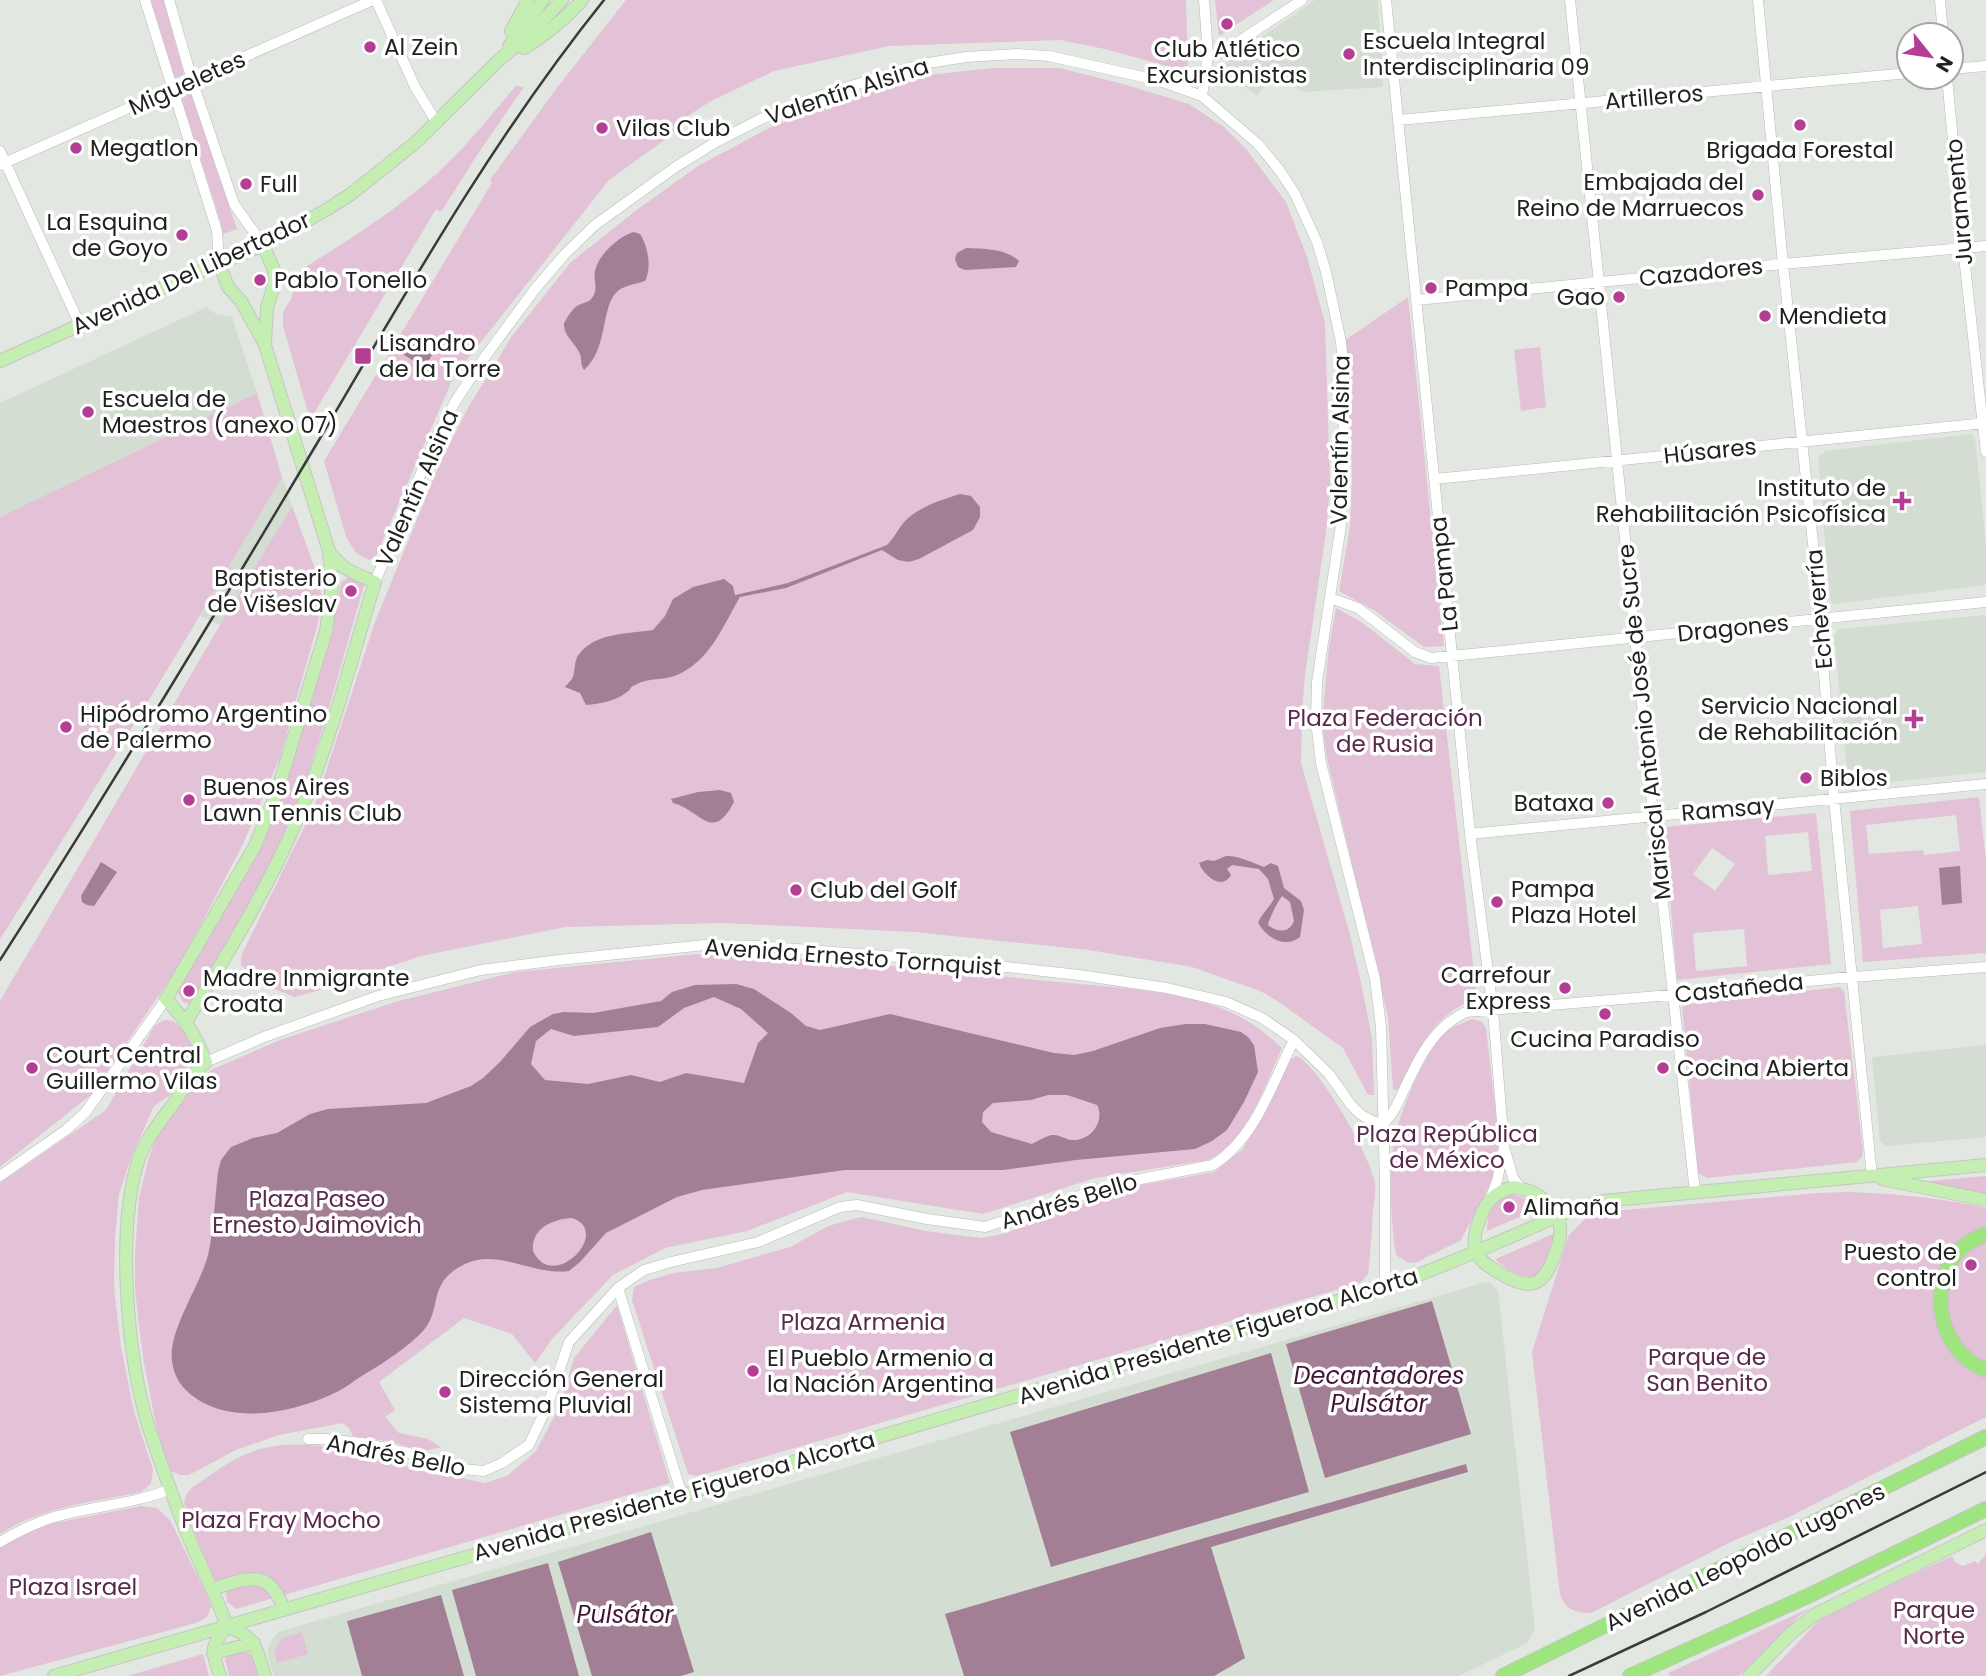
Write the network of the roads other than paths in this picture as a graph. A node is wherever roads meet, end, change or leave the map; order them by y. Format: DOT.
graph roads {
  1 [pos="145,0"];
  2 [pos="169,0"];
  3 [pos="375,0"];
  4 [pos="528,0"];
  5 [pos="543,0"];
  6 [pos="562,0"];
  7 [pos="582,0"];
  8 [pos="1204,0"];
  9 [pos="1302,0"];
  10 [pos="1386,0"];
  11 [pos="1570,0"];
  12 [pos="1758,0"];
  13 [pos="1940,0"];
  14 [pos="1942,21"];
  15 [pos="1208,55"];
  16 [pos="499,61"];
  17 [pos="1986,66"];
  18 [pos="1965,68"];
  19 [pos="1895,74"];
  20 [pos="192,80"];
  21 [pos="1767,86"];
  22 [pos="172,89"];
  23 [pos="1948,91"];
  24 [pos="1202,96"];
  25 [pos="1581,104"];
  26 [pos="1399,120"];
  27 [pos="438,122"];
  28 [pos="0,151"];
  29 [pos="3,164"];
  30 [pos="263,245"];
  31 [pos="1986,246"];
  32 [pos="1963,248"];
  33 [pos="219,263"];
  34 [pos="1783,264"];
  35 [pos="1599,282"];
  36 [pos="271,295"];
  37 [pos="1417,300"];
  38 [pos="241,301"];
  39 [pos="80,325"];
  40 [pos="265,345"];
  41 [pos="0,361"];
  42 [pos="1984,423"];
  43 [pos="1803,441"];
  44 [pos="1986,452"];
  45 [pos="1618,460"];
  46 [pos="1435,478"];
  47 [pos="329,551"];
  48 [pos="354,573"];
  49 [pos="374,582"];
  50 [pos="332,586"];
  51 [pos="1331,598"];
  52 [pos="1986,602"];
  53 [pos="1819,619"];
  54 [pos="1636,638"];
  55 [pos="1452,656"];
  56 [pos="1986,784"];
  57 [pos="1834,799"];
  58 [pos="1654,816"];
  59 [pos="1470,834"];
  60 [pos="1986,967"];
  61 [pos="1852,978"];
  62 [pos="1672,995"];
  63 [pos="166,999"];
  64 [pos="1493,1010"];
  65 [pos="187,1022"];
  66 [pos="1294,1040"];
  67 [pos="206,1062"];
  68 [pos="1383,1124"];
  69 [pos="1504,1147"];
  70 [pos="1986,1165"];
  71 [pos="0,1176"];
  72 [pos="1872,1176"];
  73 [pos="1521,1188"];
  74 [pos="1695,1192"];
  75 [pos="1490,1200"];
  76 [pos="1986,1200"];
  77 [pos="1558,1215"];
  78 [pos="1986,1234"];
  79 [pos="1476,1252"];
  80 [pos="1385,1287"];
  81 [pos="618,1288"];
  82 [pos="1986,1370"];
  83 [pos="1986,1437"];
  84 [pos="308,1439"];
  85 [pos="171,1489"];
  86 [pos="682,1495"];
  87 [pos="1986,1508"];
  88 [pos="1986,1530"];
  89 [pos="0,1542"];
  90 [pos="212,1589"];
  91 [pos="284,1610"];
  92 [pos="227,1626"];
  93 [pos="254,1643"];
  94 [pos="213,1653"];
  95 [pos="54,1676"];
  96 [pos="220,1676"];
  97 [pos="265,1676"];
  98 [pos="1503,1676"];
  99 [pos="1630,1676"];
  100 [pos="1749,1676"];
  1 -- 22 [label="street"];
  2 -- 20 [label="street"];
  3 -- 20 [label="street, Migueletes"];
  3 -- 27 [label="street"];
  4 -- 16 [label="main road, Avenida Del Libertador"];
  5 -- 16 [label="main road, Avenida Del Libertador"];
  6 -- 16 [label="main road, Avenida Del Libertador"];
  7 -- 16 [label="main road, Avenida Del Libertador"];
  8 -- 15 [label="street"];
  9 -- 15 [label="street"];
  10 -- 26 [label="street, La Pampa"];
  11 -- 25 [label="street, Mariscal Antonio José de Sucre"];
  12 -- 21 [label="street, Echeverría"];
  13 -- 14 [label="street"];
  15 -- 24 [label="street"];
  16 -- 27 [label="main road, Avenida Del Libertador"];
  17 -- 18 [label="street"];
  19 -- 21 [label="street, Artilleros"];
  20 -- 22 [label="street, Migueletes"];
  20 -- 30 [label="street"];
  21 -- 25 [label="street, Artilleros"];
  21 -- 34 [label="street, Echeverría"];
  22 -- 29 [label="street, Migueletes"];
  22 -- 33 [label="street"];
  23 -- 32 [label="street, Juramento"];
  24 -- 49 [label="street, Valentín Alsina"];
  24 -- 51 [label="street, Valentín Alsina"];
  25 -- 26 [label="street, Artilleros"];
  25 -- 35 [label="street, Mariscal Antonio José de Sucre"];
  26 -- 37 [label="street, La Pampa"];
  27 -- 30 [label="main road, Avenida Del Libertador"];
  28 -- 29 [label="street"];
  29 -- 39 [label="street"];
  30 -- 33 [label="main road, Avenida Del Libertador"];
  30 -- 36 [label="main road"];
  31 -- 32 [label="street, Cazadores"];
  32 -- 34 [label="street, Cazadores"];
  32 -- 42 [label="street, Juramento"];
  33 -- 38 [label="main road"];
  33 -- 39 [label="main road, Avenida Del Libertador"];
  34 -- 35 [label="street, Cazadores"];
  34 -- 43 [label="street, Echeverría"];
  35 -- 37 [label="street, Cazadores"];
  35 -- 45 [label="street, Mariscal Antonio José de Sucre"];
  36 -- 38 [label="main road"];
  36 -- 40 [label="main road"];
  37 -- 46 [label="street, La Pampa"];
  38 -- 40 [label="main road"];
  39 -- 41 [label="main road, Avenida Del Libertador"];
  40 -- 47 [label="main road"];
  42 -- 43 [label="street, Húsares"];
  42 -- 44 [label="street, Juramento"];
  43 -- 45 [label="street, Húsares"];
  43 -- 53 [label="street, Echeverría"];
  45 -- 46 [label="street, Húsares"];
  45 -- 54 [label="street, Mariscal Antonio José de Sucre"];
  46 -- 55 [label="street, La Pampa"];
  47 -- 48 [label="main road"];
  47 -- 50 [label="main road"];
  48 -- 49 [label="main road"];
  48 -- 50 [label="main road"];
  49 -- 65 [label="main road, Valentín Alsina"];
  50 -- 63 [label="main road"];
  51 -- 55 [label="street, Dragones"];
  51 -- 68 [label="street, Valentín Alsina"];
  52 -- 53 [label="street, Dragones"];
  53 -- 54 [label="street, Dragones"];
  53 -- 57 [label="street, Echeverría"];
  54 -- 55 [label="street, Dragones"];
  54 -- 58 [label="street, Mariscal Antonio José de Sucre"];
  55 -- 59 [label="street, La Pampa"];
  56 -- 57 [label="street, Ramsay"];
  57 -- 58 [label="street, Ramsay"];
  57 -- 61 [label="street, Echeverría"];
  58 -- 59 [label="street, Ramsay"];
  58 -- 62 [label="street, Mariscal Antonio José de Sucre"];
  59 -- 64 [label="street, La Pampa"];
  60 -- 61 [label="street, Castañeda"];
  61 -- 62 [label="street, Castañeda"];
  61 -- 72 [label="street, Echeverría"];
  62 -- 64 [label="street, Castañeda"];
  62 -- 74 [label="street, Mariscal Antonio José de Sucre"];
  63 -- 65 [label="main road"];
  63 -- 71 [label="street"];
  64 -- 68 [label="street, Castañeda"];
  64 -- 69 [label="street, La Pampa"];
  65 -- 67 [label="main road"];
  66 -- 67 [label="street, Avenida Ernesto Tornquist"];
  66 -- 68 [label="street, Avenida Ernesto Tornquist"];
  66 -- 81 [label="street, Andrés Bello"];
  67 -- 85 [label="main road"];
  68 -- 80 [label="street, Valentín Alsina"];
  69 -- 73 [label="street, La Pampa"];
  69 -- 75 [label="street, La Pampa"];
  70 -- 72 [label="main road, Avenida Presidente Figueroa Alcorta"];
  72 -- 74 [label="main road, Avenida Presidente Figueroa Alcorta"];
  72 -- 76 [label="main road"];
  73 -- 75 [label="main road"];
  73 -- 77 [label="main road"];
  74 -- 77 [label="main road, Avenida Presidente Figueroa Alcorta"];
  75 -- 79 [label="main road"];
  77 -- 79 [label="main road, Avenida Presidente Figueroa Alcorta"];
  77 -- 79 [label="main road"];
  78 -- 82 [label="highway"];
  79 -- 80 [label="main road, Avenida Presidente Figueroa Alcorta"];
  80 -- 86 [label="main road, Avenida Presidente Figueroa Alcorta"];
  81 -- 84 [label="street, Andrés Bello"];
  81 -- 86 [label="street"];
  83 -- 98 [label="highway, Avenida Leopoldo Lugones"];
  85 -- 89 [label="street"];
  85 -- 90 [label="main road"];
  86 -- 91 [label="main road, Avenida Presidente Figueroa Alcorta"];
  87 -- 99 [label="highway"];
  88 -- 100 [label="main road"];
  90 -- 91 [label="main road"];
  90 -- 92 [label="main road"];
  91 -- 92 [label="main road, Avenida Presidente Figueroa Alcorta"];
  92 -- 93 [label="main road"];
  92 -- 94 [label="main road"];
  92 -- 95 [label="main road, Avenida Presidente Figueroa Alcorta"];
  93 -- 94 [label="main road"];
  93 -- 97 [label="main road"];
  94 -- 96 [label="main road"];
}
